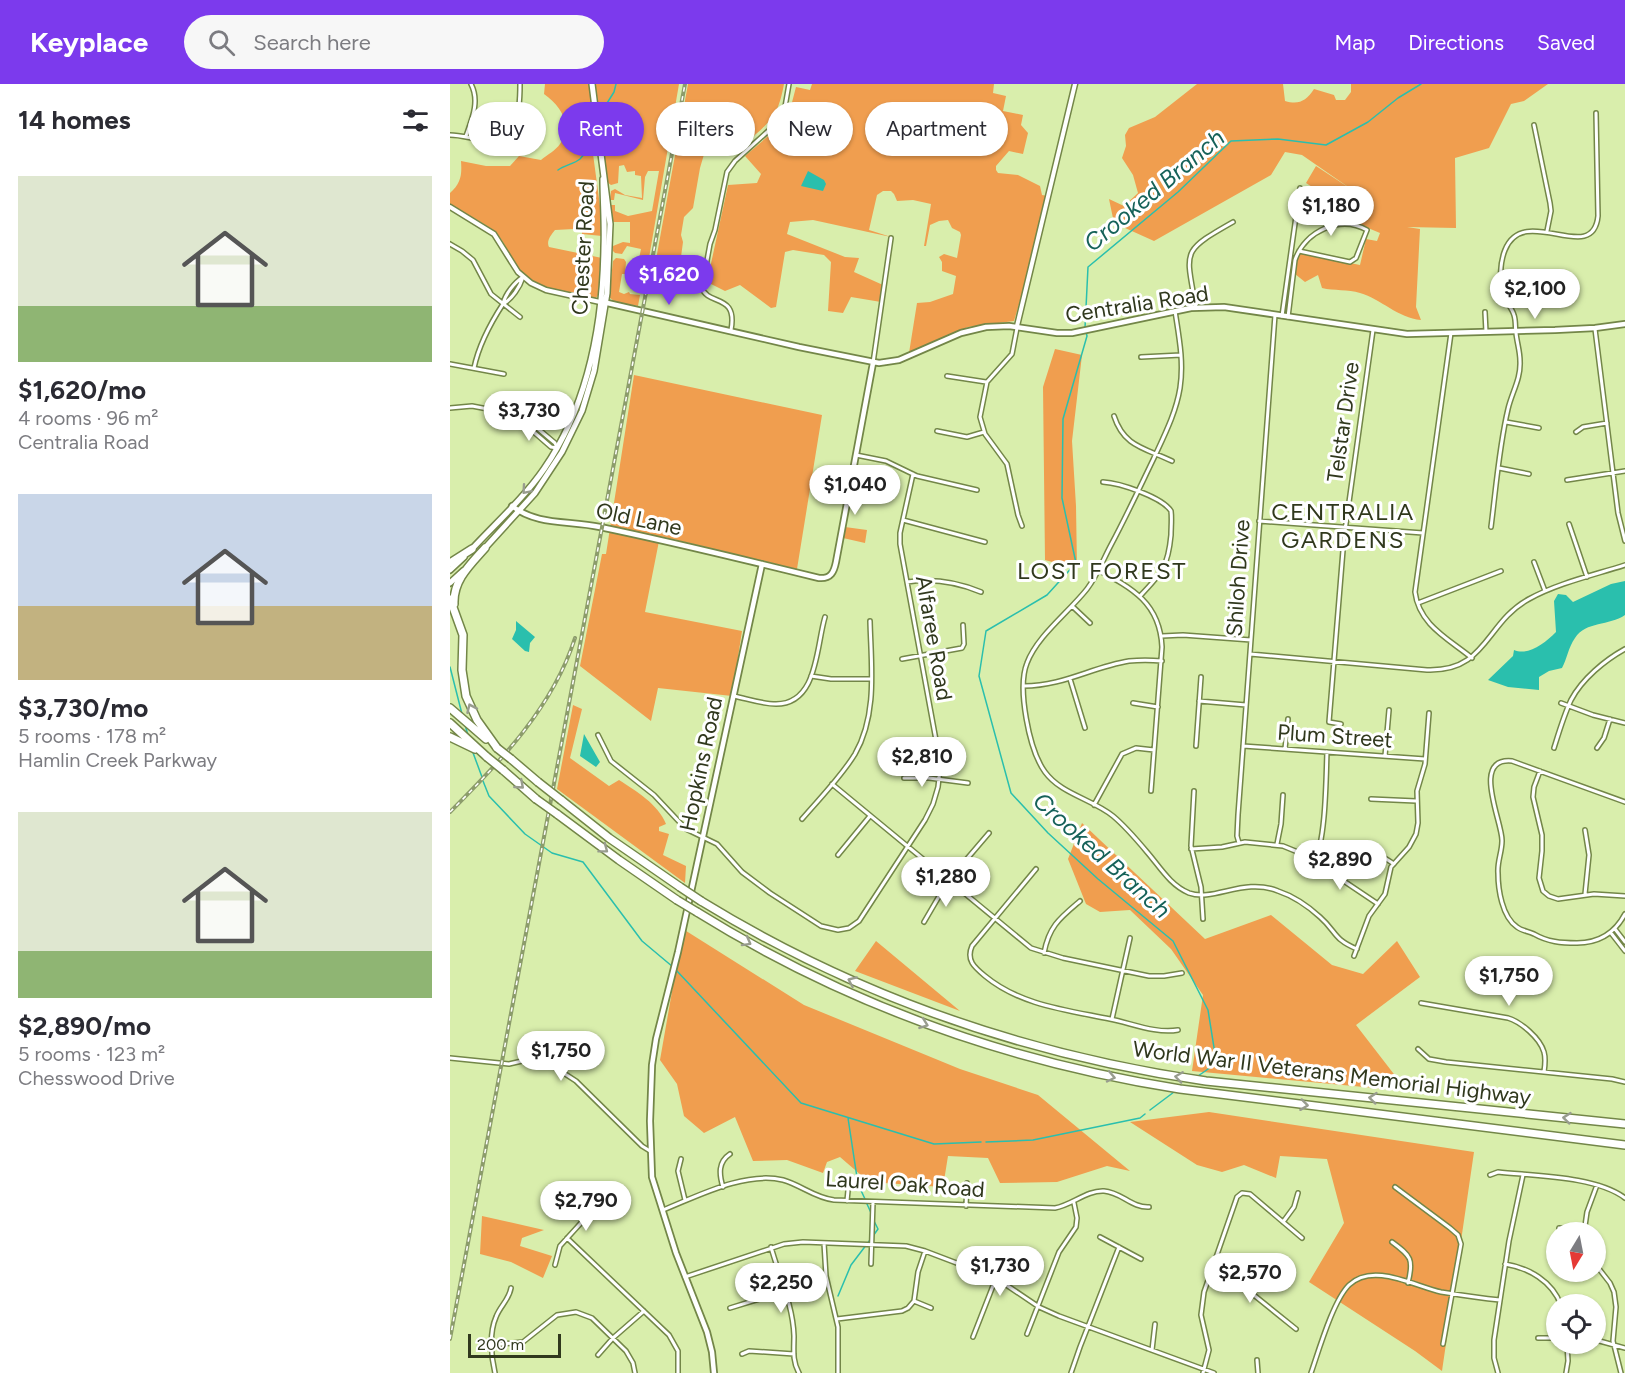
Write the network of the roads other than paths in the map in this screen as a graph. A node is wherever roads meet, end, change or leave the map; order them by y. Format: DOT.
graph roads {
  1 [pos="471,84"];
  2 [pos="520,84"];
  3 [pos="592,84"];
  4 [pos="789,84"];
  5 [pos="1075,84"];
  6 [pos="519,102"];
  7 [pos="1596,113"];
  8 [pos="1534,125"];
  9 [pos="450,135"];
  10 [pos="466,136"];
  11 [pos="1300,188"];
  12 [pos="450,207"];
  13 [pos="1233,222"];
  14 [pos="1547,231"];
  15 [pos="891,238"];
  16 [pos="451,246"];
  17 [pos="1299,251"];
  18 [pos="523,277"];
  19 [pos="603,302"];
  20 [pos="504,304"];
  21 [pos="1196,308"];
  22 [pos="1175,311"];
  23 [pos="1485,312"];
  24 [pos="1275,315"];
  25 [pos="520,316"];
  26 [pos="1285,316"];
  27 [pos="1625,324"];
  28 [pos="1017,327"];
  29 [pos="1595,328"];
  30 [pos="1373,330"];
  31 [pos="1515,331"];
  32 [pos="731,332"];
  33 [pos="1486,332"];
  34 [pos="1451,333"];
  35 [pos="1181,355"];
  36 [pos="1141,357"];
  37 [pos="873,363"];
  38 [pos="450,364"];
  39 [pos="474,368"];
  40 [pos="504,374"];
  41 [pos="947,376"];
  42 [pos="987,382"];
  43 [pos="450,408"];
  44 [pos="1113,416"];
  45 [pos="1506,422"];
  46 [pos="1607,423"];
  47 [pos="1539,428"];
  48 [pos="937,431"];
  49 [pos="984,432"];
  50 [pos="1575,432"];
  51 [pos="560,450"];
  52 [pos="1156,454"];
  53 [pos="855,455"];
  54 [pos="1172,461"];
  55 [pos="1499,468"];
  56 [pos="1625,471"];
  57 [pos="1613,473"];
  58 [pos="913,474"];
  59 [pos="1529,474"];
  60 [pos="1567,480"];
  61 [pos="1103,482"];
  62 [pos="976,490"];
  63 [pos="1138,492"];
  64 [pos="512,506"];
  65 [pos="519,512"];
  66 [pos="903,520"];
  67 [pos="1259,521"];
  68 [pos="1569,524"];
  69 [pos="1022,526"];
  70 [pos="1345,527"];
  71 [pos="1491,527"];
  72 [pos="1423,533"];
  73 [pos="1625,541"];
  74 [pos="985,542"];
  75 [pos="472,549"];
  76 [pos="484,549"];
  77 [pos="1534,562"];
  78 [pos="450,563"];
  79 [pos="762,564"];
  80 [pos="1625,565"];
  81 [pos="450,570"];
  82 [pos="1098,570"];
  83 [pos="1501,571"];
  84 [pos="1587,578"];
  85 [pos="907,582"];
  86 [pos="450,583"];
  87 [pos="981,591"];
  88 [pos="1545,591"];
  89 [pos="1140,596"];
  90 [pos="450,599"];
  91 [pos="1418,603"];
  92 [pos="1072,606"];
  93 [pos="455,609"];
  94 [pos="825,617"];
  95 [pos="870,621"];
  96 [pos="1089,623"];
  97 [pos="963,625"];
  98 [pos="1162,636"];
  99 [pos="1251,640"];
  100 [pos="1625,649"];
  101 [pos="1250,654"];
  102 [pos="921,656"];
  103 [pos="1472,658"];
  104 [pos="902,659"];
  105 [pos="1334,660"];
  106 [pos="1162,661"];
  107 [pos="811,676"];
  108 [pos="1201,677"];
  109 [pos="871,679"];
  110 [pos="1070,680"];
  111 [pos="1024,686"];
  112 [pos="732,696"];
  113 [pos="1199,701"];
  114 [pos="1133,703"];
  115 [pos="1561,703"];
  116 [pos="1246,705"];
  117 [pos="1569,706"];
  118 [pos="1158,707"];
  119 [pos="450,708"];
  120 [pos="1389,711"];
  121 [pos="1429,713"];
  122 [pos="1288,719"];
  123 [pos="1610,719"];
  124 [pos="450,723"];
  125 [pos="1625,723"];
  126 [pos="1341,724"];
  127 [pos="1085,728"];
  128 [pos="598,735"];
  129 [pos="450,737"];
  130 [pos="1196,746"];
  131 [pos="1243,746"];
  132 [pos="497,748"];
  133 [pos="1554,748"];
  134 [pos="1597,748"];
  135 [pos="1285,749"];
  136 [pos="1154,750"];
  137 [pos="1328,752"];
  138 [pos="484,754"];
  139 [pos="1385,756"];
  140 [pos="1425,759"];
  141 [pos="1541,771"];
  142 [pos="904,778"];
  143 [pos="939,779"];
  144 [pos="968,783"];
  145 [pos="832,784"];
  146 [pos="1151,791"];
  147 [pos="1194,791"];
  148 [pos="1283,795"];
  149 [pos="1371,799"];
  150 [pos="1416,801"];
  151 [pos="1625,802"];
  152 [pos="1094,805"];
  153 [pos="870,816"];
  154 [pos="802,819"];
  155 [pos="1585,831"];
  156 [pos="989,833"];
  157 [pos="703,837"];
  158 [pos="1239,843"];
  159 [pos="1276,844"];
  160 [pos="1366,846"];
  161 [pos="908,847"];
  162 [pos="1191,849"];
  163 [pos="838,855"];
  164 [pos="1314,861"];
  165 [pos="1394,864"];
  166 [pos="1036,869"];
  167 [pos="948,881"];
  168 [pos="1585,894"];
  169 [pos="1202,895"];
  170 [pos="1625,896"];
  171 [pos="1080,901"];
  172 [pos="1378,904"];
  173 [pos="1625,914"];
  174 [pos="994,919"];
  175 [pos="1203,919"];
  176 [pos="924,922"];
  177 [pos="1615,929"];
  178 [pos="1611,933"];
  179 [pos="1130,938"];
  180 [pos="1625,942"];
  181 [pos="1357,949"];
  182 [pos="1625,951"];
  183 [pos="1044,953"];
  184 [pos="1354,956"];
  185 [pos="1123,971"];
  186 [pos="1182,972"];
  187 [pos="1421,1003"];
  188 [pos="1113,1019"];
  189 [pos="1178,1030"];
  190 [pos="1418,1049"];
  191 [pos="450,1058"];
  192 [pos="1544,1072"];
  193 [pos="1625,1082"];
  194 [pos="1625,1124"];
  195 [pos="1625,1145"];
  196 [pos="650,1151"];
  197 [pos="730,1154"];
  198 [pos="681,1159"];
  199 [pos="1490,1175"];
  200 [pos="1523,1175"];
  201 [pos="849,1180"];
  202 [pos="968,1184"];
  203 [pos="1597,1185"];
  204 [pos="723,1187"];
  205 [pos="1395,1187"];
  206 [pos="596,1194"];
  207 [pos="1298,1194"];
  208 [pos="1625,1198"];
  209 [pos="685,1200"];
  210 [pos="848,1201"];
  211 [pos="873,1202"];
  212 [pos="1074,1203"];
  213 [pos="966,1206"];
  214 [pos="1149,1207"];
  215 [pos="662,1210"];
  216 [pos="1283,1222"];
  217 [pos="1586,1222"];
  218 [pos="1101,1237"];
  219 [pos="567,1238"];
  220 [pos="1302,1238"];
  221 [pos="1392,1242"];
  222 [pos="824,1243"];
  223 [pos="872,1244"];
  224 [pos="771,1247"];
  225 [pos="1119,1247"];
  226 [pos="1007,1250"];
  227 [pos="925,1251"];
  228 [pos="1141,1259"];
  229 [pos="1214,1263"];
  230 [pos="871,1264"];
  231 [pos="1505,1264"];
  232 [pos="555,1265"];
  233 [pos="685,1277"];
  234 [pos="996,1278"];
  235 [pos="1606,1278"];
  236 [pos="1408,1282"];
  237 [pos="511,1287"];
  238 [pos="785,1291"];
  239 [pos="1452,1293"];
  240 [pos="1555,1294"];
  241 [pos="1500,1300"];
  242 [pos="914,1301"];
  243 [pos="1038,1306"];
  244 [pos="730,1308"];
  245 [pos="931,1308"];
  246 [pos="645,1311"];
  247 [pos="837,1319"];
  248 [pos="1155,1324"];
  249 [pos="1087,1327"];
  250 [pos="1296,1329"];
  251 [pos="1027,1334"];
  252 [pos="973,1337"];
  253 [pos="613,1338"];
  254 [pos="1538,1338"];
  255 [pos="1546,1338"];
  256 [pos="1606,1342"];
  257 [pos="1443,1344"];
  258 [pos="1614,1344"];
  259 [pos="492,1345"];
  260 [pos="1625,1348"];
  261 [pos="1152,1350"];
  262 [pos="742,1354"];
  263 [pos="794,1354"];
  264 [pos="1568,1354"];
  265 [pos="598,1355"];
  266 [pos="1257,1360"];
  267 [pos="1204,1371"];
  268 [pos="495,1373"];
  269 [pos="635,1373"];
  270 [pos="678,1373"];
  271 [pos="714,1373"];
  272 [pos="799,1373"];
  273 [pos="838,1373"];
  274 [pos="1071,1373"];
  275 [pos="1214,1373"];
  276 [pos="1258,1373"];
  277 [pos="1311,1373"];
  278 [pos="1498,1373"];
  279 [pos="1566,1373"];
  280 [pos="1621,1373"];
  1 -- 10 [label="street"];
  2 -- 6 [label="street"];
  3 -- 19 [label="main road, Chester Road"];
  4 -- 32 [label="street"];
  5 -- 28 [label="street"];
  7 -- 14 [label="street"];
  8 -- 14 [label="street"];
  9 -- 10 [label="street"];
  11 -- 26 [label="street"];
  12 -- 18 [label="street, Centralia Road"];
  13 -- 21 [label="street"];
  14 -- 31 [label="street"];
  15 -- 37 [label="street"];
  16 -- 20 [label="street"];
  17 -- 17 [label="street"];
  17 -- 26 [label="street"];
  18 -- 19 [label="street, Centralia Road"];
  18 -- 20 [label="street"];
  19 -- 32 [label="main road, Centralia Road"];
  19 -- 51 [label="main road, Chester Road"];
  20 -- 25 [label="street"];
  20 -- 39 [label="street"];
  21 -- 22 [label="main road, Centralia Road"];
  21 -- 24 [label="main road, Centralia Road"];
  22 -- 28 [label="main road, Centralia Road"];
  22 -- 35 [label="street"];
  23 -- 33 [label="street"];
  24 -- 26 [label="main road, Centralia Road"];
  24 -- 67 [label="street, Shiloh Drive"];
  26 -- 30 [label="main road, Centralia Road"];
  27 -- 29 [label="main road, Centralia Road"];
  28 -- 37 [label="main road, Centralia Road"];
  28 -- 42 [label="street"];
  29 -- 31 [label="main road, Centralia Road"];
  29 -- 46 [label="street"];
  30 -- 34 [label="main road, Centralia Road"];
  30 -- 70 [label="street, Telstar Drive"];
  31 -- 33 [label="main road, Centralia Road"];
  31 -- 45 [label="street"];
  32 -- 37 [label="main road, Centralia Road"];
  33 -- 34 [label="main road, Centralia Road"];
  34 -- 72 [label="street"];
  35 -- 36 [label="street"];
  35 -- 52 [label="street"];
  37 -- 53 [label="main road"];
  38 -- 39 [label="street"];
  39 -- 40 [label="street"];
  41 -- 42 [label="street"];
  42 -- 49 [label="street"];
  43 -- 51 [label="street"];
  44 -- 52 [label="street"];
  45 -- 47 [label="street"];
  45 -- 55 [label="street"];
  46 -- 50 [label="street"];
  46 -- 57 [label="street"];
  48 -- 49 [label="street"];
  49 -- 69 [label="street"];
  51 -- 64 [label="main road, Chester Road, one-way"];
  51 -- 65 [label="main road, Chester Road"];
  52 -- 54 [label="street"];
  52 -- 63 [label="street"];
  53 -- 58 [label="street"];
  53 -- 79 [label="main road"];
  55 -- 59 [label="street"];
  55 -- 71 [label="street"];
  56 -- 57 [label="street"];
  57 -- 60 [label="street"];
  57 -- 73 [label="street"];
  58 -- 62 [label="street"];
  58 -- 66 [label="street, Alfaree Road"];
  61 -- 63 [label="street"];
  63 -- 82 [label="street"];
  63 -- 89 [label="street"];
  64 -- 65 [label="main road, Old Lane"];
  64 -- 75 [label="main road, Chester Road"];
  65 -- 76 [label="main road, Chester Road"];
  65 -- 79 [label="main road, Old Lane"];
  66 -- 74 [label="street"];
  66 -- 85 [label="street, Alfaree Road"];
  67 -- 70 [label="street"];
  67 -- 99 [label="street, Shiloh Drive"];
  68 -- 84 [label="street"];
  70 -- 72 [label="street"];
  70 -- 105 [label="street, Telstar Drive"];
  72 -- 91 [label="street"];
  75 -- 78 [label="highway"];
  75 -- 81 [label="main road, Chester Road"];
  76 -- 86 [label="main road, Chester Road"];
  76 -- 93 [label="highway"];
  77 -- 88 [label="street"];
  79 -- 112 [label="main road, Hopkins Road"];
  80 -- 84 [label="street"];
  82 -- 89 [label="street"];
  82 -- 92 [label="street"];
  83 -- 91 [label="street"];
  84 -- 88 [label="street"];
  85 -- 87 [label="street"];
  85 -- 102 [label="street, Alfaree Road"];
  88 -- 103 [label="street"];
  89 -- 98 [label="street"];
  90 -- 93 [label="highway"];
  91 -- 103 [label="street"];
  92 -- 96 [label="street"];
  92 -- 111 [label="street"];
  132 -- 93 [label="highway, one-way"];
  94 -- 107 [label="street"];
  95 -- 109 [label="street"];
  97 -- 102 [label="street"];
  98 -- 99 [label="street"];
  98 -- 106 [label="street"];
  99 -- 101 [label="street, Shiloh Drive"];
  100 -- 117 [label="street"];
  101 -- 105 [label="street"];
  101 -- 116 [label="street, Shiloh Drive"];
  102 -- 104 [label="street"];
  102 -- 143 [label="street, Alfaree Road"];
  103 -- 105 [label="street"];
  105 -- 126 [label="street, Telstar Drive"];
  106 -- 110 [label="street"];
  106 -- 118 [label="street"];
  107 -- 109 [label="street"];
  107 -- 112 [label="street"];
  108 -- 113 [label="street"];
  109 -- 145 [label="street"];
  110 -- 111 [label="street"];
  110 -- 127 [label="street"];
  111 -- 152 [label="street"];
  112 -- 157 [label="main road, Hopkins Road"];
  113 -- 116 [label="street"];
  113 -- 130 [label="street"];
  114 -- 118 [label="street"];
  115 -- 117 [label="street"];
  116 -- 131 [label="street, Shiloh Drive"];
  117 -- 123 [label="street"];
  117 -- 133 [label="street"];
  118 -- 136 [label="street"];
  119 -- 132 [label="highway, World War II Veterans Memorial Highway"];
  120 -- 139 [label="street"];
  121 -- 140 [label="street"];
  122 -- 135 [label="street"];
  123 -- 125 [label="street"];
  123 -- 134 [label="street"];
  124 -- 138 [label="highway, World War II Veterans Memorial Highway"];
  128 -- 157 [label="street"];
  129 -- 138 [label="highway"];
  131 -- 135 [label="street, Plum Street"];
  131 -- 158 [label="street, Shiloh Drive"];
  194 -- 132 [label="highway, World War II Veterans Memorial Highway, one-way, bridge"];
  135 -- 137 [label="street, Plum Street"];
  136 -- 146 [label="street"];
  136 -- 152 [label="street"];
  137 -- 139 [label="street, Plum Street"];
  137 -- 164 [label="street"];
  138 -- 195 [label="highway, World War II Veterans Memorial Highway, one-way, bridge"];
  139 -- 140 [label="street, Plum Street"];
  140 -- 150 [label="street"];
  141 -- 151 [label="street"];
  141 -- 168 [label="street"];
  141 -- 178 [label="street"];
  142 -- 143 [label="street"];
  143 -- 144 [label="street"];
  143 -- 161 [label="street, Alfaree Road"];
  145 -- 153 [label="street"];
  145 -- 154 [label="street"];
  147 -- 162 [label="street"];
  148 -- 159 [label="street"];
  149 -- 150 [label="street"];
  150 -- 165 [label="street"];
  152 -- 169 [label="street"];
  153 -- 161 [label="street"];
  153 -- 163 [label="street"];
  155 -- 168 [label="street"];
  156 -- 167 [label="street"];
  157 -- 161 [label="street, Alfaree Road"];
  157 -- 196 [label="main road, Hopkins Road"];
  158 -- 159 [label="street"];
  158 -- 162 [label="street"];
  159 -- 164 [label="street"];
  160 -- 165 [label="street"];
  161 -- 167 [label="street"];
  162 -- 169 [label="street"];
  164 -- 172 [label="street"];
  165 -- 172 [label="street"];
  166 -- 174 [label="street"];
  167 -- 174 [label="street"];
  167 -- 176 [label="street"];
  168 -- 170 [label="street"];
  169 -- 175 [label="street"];
  169 -- 181 [label="street"];
  171 -- 183 [label="street"];
  172 -- 181 [label="street"];
  173 -- 177 [label="street"];
  174 -- 183 [label="street"];
  174 -- 188 [label="street"];
  177 -- 178 [label="street"];
  177 -- 180 [label="street"];
  178 -- 182 [label="street"];
  179 -- 185 [label="street"];
  181 -- 184 [label="street"];
  183 -- 185 [label="street"];
  185 -- 186 [label="street"];
  185 -- 188 [label="street"];
  187 -- 192 [label="street"];
  188 -- 189 [label="street"];
  190 -- 192 [label="street"];
  191 -- 196 [label="street"];
  192 -- 193 [label="street"];
  196 -- 215 [label="main road, Hopkins Road"];
  197 -- 204 [label="street"];
  198 -- 209 [label="street"];
  199 -- 200 [label="street"];
  200 -- 203 [label="street"];
  200 -- 231 [label="street"];
  201 -- 210 [label="street"];
  202 -- 213 [label="street"];
  203 -- 208 [label="street"];
  203 -- 217 [label="street"];
  204 -- 209 [label="street, Laurel Oak Road"];
  204 -- 210 [label="street, Laurel Oak Road"];
  205 -- 239 [label="street"];
  206 -- 219 [label="street"];
  207 -- 216 [label="street"];
  209 -- 215 [label="street, Laurel Oak Road"];
  210 -- 211 [label="street, Laurel Oak Road"];
  211 -- 213 [label="street, Laurel Oak Road"];
  211 -- 223 [label="street"];
  212 -- 213 [label="street, Laurel Oak Road"];
  212 -- 214 [label="street, Laurel Oak Road"];
  212 -- 243 [label="street"];
  215 -- 233 [label="main road, Hopkins Road"];
  216 -- 220 [label="street"];
  216 -- 229 [label="street"];
  218 -- 225 [label="street"];
  219 -- 232 [label="street"];
  219 -- 246 [label="street"];
  221 -- 236 [label="street"];
  222 -- 223 [label="street"];
  222 -- 224 [label="street"];
  222 -- 247 [label="street"];
  223 -- 227 [label="street"];
  223 -- 230 [label="street"];
  224 -- 233 [label="street"];
  224 -- 238 [label="street"];
  225 -- 228 [label="street"];
  225 -- 249 [label="street"];
  226 -- 234 [label="street"];
  227 -- 234 [label="street"];
  227 -- 242 [label="street"];
  229 -- 250 [label="street"];
  229 -- 267 [label="street"];
  231 -- 240 [label="street"];
  231 -- 241 [label="street"];
  233 -- 271 [label="main road, Hopkins Road"];
  234 -- 243 [label="street"];
  234 -- 252 [label="street"];
  235 -- 258 [label="street"];
  236 -- 239 [label="street"];
  236 -- 277 [label="street"];
  237 -- 259 [label="street"];
  238 -- 244 [label="street"];
  238 -- 263 [label="street"];
  239 -- 241 [label="street"];
  239 -- 257 [label="street"];
  241 -- 278 [label="street"];
  242 -- 245 [label="street"];
  242 -- 247 [label="street"];
  243 -- 249 [label="street"];
  243 -- 251 [label="street"];
  246 -- 253 [label="street"];
  246 -- 270 [label="street"];
  247 -- 273 [label="street"];
  248 -- 261 [label="street"];
  249 -- 261 [label="street"];
  249 -- 274 [label="street"];
  253 -- 259 [label="street"];
  253 -- 265 [label="street"];
  253 -- 269 [label="street"];
  254 -- 255 [label="street"];
  256 -- 258 [label="street"];
  258 -- 260 [label="street"];
  258 -- 280 [label="street"];
  259 -- 268 [label="street"];
  261 -- 267 [label="street"];
  262 -- 263 [label="street"];
  263 -- 272 [label="street"];
  264 -- 279 [label="street"];
  266 -- 276 [label="street"];
  267 -- 275 [label="street"];
}
